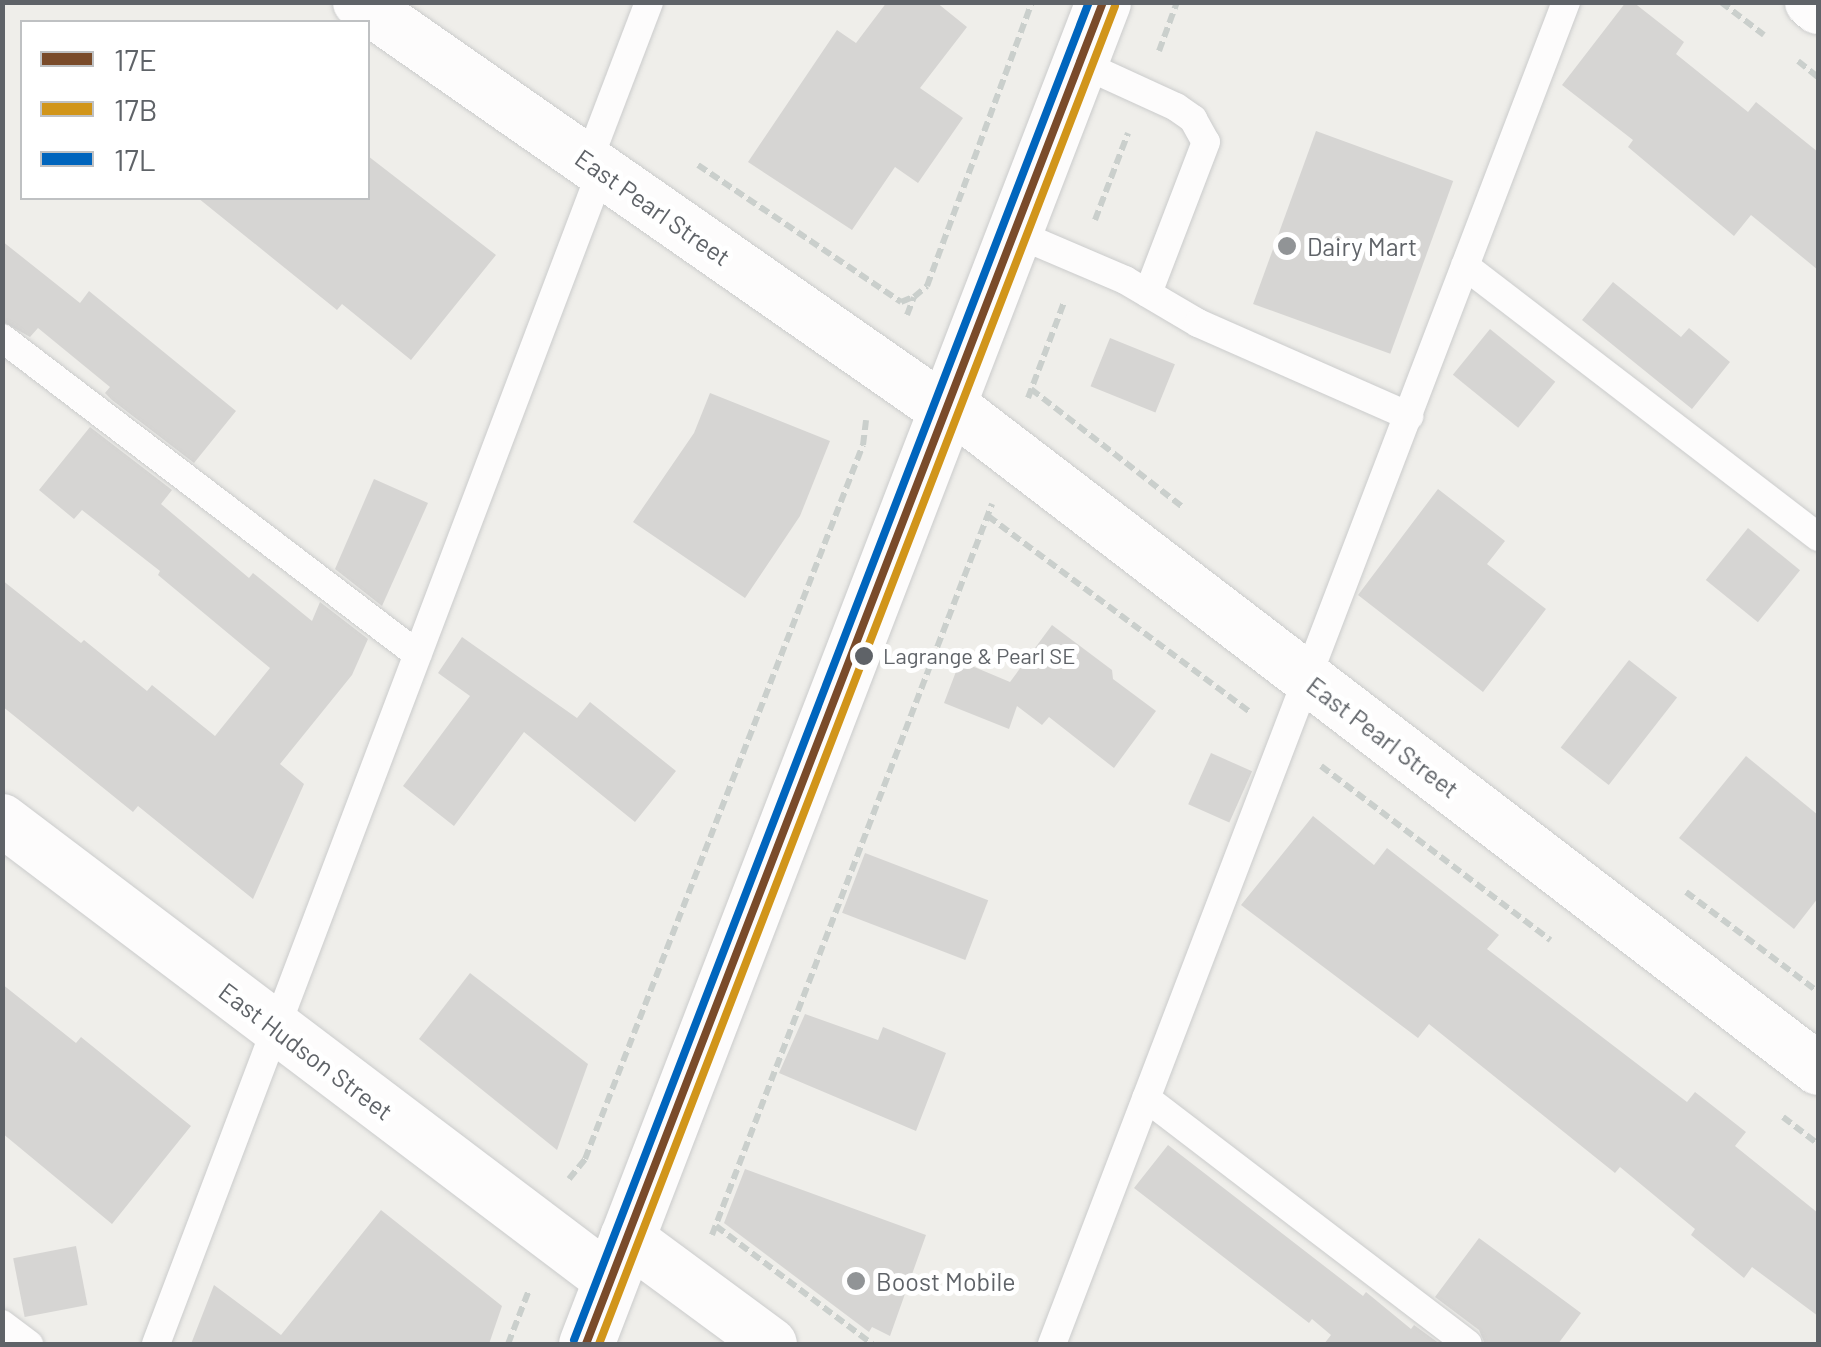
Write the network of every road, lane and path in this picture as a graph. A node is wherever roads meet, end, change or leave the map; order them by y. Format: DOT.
graph roads {
  1 [pos="359,2"];
  2 [pos="649,2"];
  3 [pos="1032,2"];
  4 [pos="1103,2"];
  5 [pos="1177,2"];
  6 [pos="1566,2"];
  7 [pos="1810,2"];
  8 [pos="1818,8"];
  9 [pos="1080,63"];
  10 [pos="1144,90"];
  11 [pos="691,160"];
  12 [pos="595,166"];
  13 [pos="1014,233"];
  14 [pos="1080,261"];
  15 [pos="1466,266"];
  16 [pos="1148,293"];
  17 [pos="914,297"];
  18 [pos="2,338"];
  19 [pos="886,368"];
  20 [pos="948,407"];
  21 [pos="1409,416"];
  22 [pos="1012,453"];
  23 [pos="988,516"];
  24 [pos="1818,537"];
  25 [pos="417,654"];
  26 [pos="1310,681"];
  27 [pos="1287,740"];
  28 [pos="2,820"];
  29 [pos="1552,942"];
  30 [pos="278,1029"];
  31 [pos="1818,1069"];
  32 [pos="1146,1098"];
  33 [pos="1772,1109"];
  34 [pos="1818,1144"];
  35 [pos="716,1226"];
  36 [pos="550,1235"];
  37 [pos="618,1258"];
  38 [pos="693,1286"];
  39 [pos="2,1324"];
  40 [pos="29,1344"];
  41 [pos="156,1344"];
  42 [pos="508,1344"];
  43 [pos="586,1344"];
  44 [pos="772,1344"];
  45 [pos="872,1344"];
  46 [pos="1052,1344"];
  47 [pos="1468,1344"];
  1 -- 12 [label="street, East Pearl Street"];
  2 -- 12 [label="lane"];
  3 -- 17 [label="path"];
  4 -- 9 [label="main road"];
  5 -- 10 [label="path"];
  6 -- 15 [label="lane"];
  7 -- 8 [label="street"];
  9 -- 10 [label="lane"];
  9 -- 13 [label="main road"];
  10 -- 14 [label="path"];
  10 -- 16 [label="lane"];
  11 -- 17 [label="path"];
  12 -- 19 [label="street, East Pearl Street"];
  12 -- 25 [label="lane"];
  13 -- 14 [label="lane"];
  13 -- 20 [label="main road"];
  14 -- 16 [label="lane"];
  14 -- 22 [label="path"];
  15 -- 21 [label="lane"];
  15 -- 24 [label="lane"];
  16 -- 21 [label="lane"];
  17 -- 19 [label="path"];
  18 -- 25 [label="lane"];
  19 -- 20 [label="street, East Pearl Street"];
  19 -- 36 [label="path"];
  20 -- 22 [label="street, East Pearl Street"];
  20 -- 37 [label="main road"];
  21 -- 26 [label="lane"];
  22 -- 23 [label="path"];
  22 -- 26 [label="street, East Pearl Street"];
  23 -- 27 [label="path"];
  23 -- 35 [label="path"];
  25 -- 30 [label="lane"];
  26 -- 27 [label="lane"];
  26 -- 31 [label="street, East Pearl Street"];
  27 -- 29 [label="path"];
  27 -- 32 [label="lane"];
  28 -- 30 [label="street, East Hudson Street"];
  30 -- 36 [label="street, East Hudson Street"];
  30 -- 41 [label="lane"];
  32 -- 46 [label="lane"];
  32 -- 47 [label="lane"];
  33 -- 34 [label="path"];
  35 -- 38 [label="path"];
  35 -- 45 [label="path"];
  36 -- 37 [label="street, East Hudson Street"];
  36 -- 42 [label="path"];
  37 -- 38 [label="street, East Hudson Street"];
  37 -- 43 [label="main road"];
  38 -- 44 [label="street, East Hudson Street"];
  39 -- 40 [label="lane"];
}
